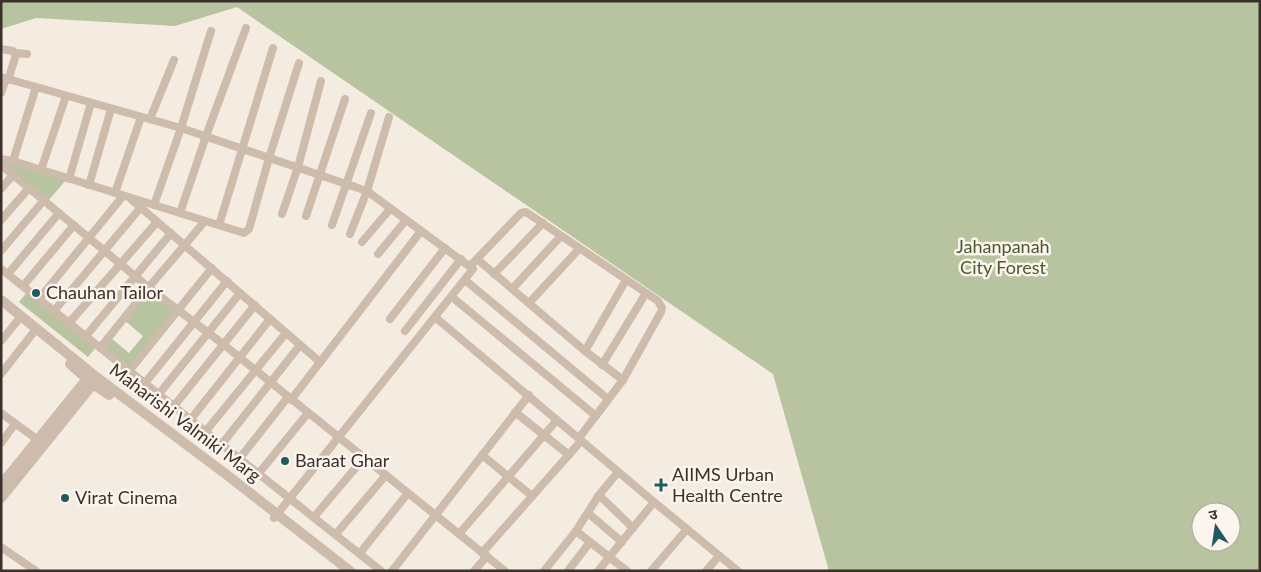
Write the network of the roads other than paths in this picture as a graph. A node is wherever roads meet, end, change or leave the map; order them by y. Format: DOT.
graph roads {
  1 [pos="246,28"];
  2 [pos="211,31"];
  3 [pos="273,48"];
  4 [pos="1,49"];
  5 [pos="15,53"];
  6 [pos="27,54"];
  7 [pos="174,60"];
  8 [pos="299,63"];
  9 [pos="5,79"];
  10 [pos="321,81"];
  11 [pos="36,87"];
  12 [pos="1,93"];
  13 [pos="66,96"];
  14 [pos="345,99"];
  15 [pos="92,103"];
  16 [pos="112,109"];
  17 [pos="371,114"];
  18 [pos="141,117"];
  19 [pos="389,118"];
  20 [pos="150,120"];
  21 [pos="180,128"];
  22 [pos="206,136"];
  23 [pos="242,148"];
  24 [pos="269,158"];
  25 [pos="1,159"];
  26 [pos="13,161"];
  27 [pos="1,165"];
  28 [pos="298,167"];
  29 [pos="41,170"];
  30 [pos="13,175"];
  31 [pos="320,175"];
  32 [pos="69,179"];
  33 [pos="346,184"];
  34 [pos="89,185"];
  35 [pos="28,188"];
  36 [pos="1,189"];
  37 [pos="367,190"];
  38 [pos="122,196"];
  39 [pos="44,200"];
  40 [pos="154,205"];
  41 [pos="141,207"];
  42 [pos="390,209"];
  43 [pos="59,213"];
  44 [pos="180,213"];
  45 [pos="282,214"];
  46 [pos="306,216"];
  47 [pos="1,220"];
  48 [pos="406,220"];
  49 [pos="205,221"];
  50 [pos="157,222"];
  51 [pos="543,223"];
  52 [pos="74,225"];
  53 [pos="219,225"];
  54 [pos="332,225"];
  55 [pos="422,231"];
  56 [pos="171,233"];
  57 [pos="350,234"];
  58 [pos="90,236"];
  59 [pos="561,236"];
  60 [pos="362,242"];
  61 [pos="184,245"];
  62 [pos="446,248"];
  63 [pos="105,249"];
  64 [pos="579,249"];
  65 [pos="1,250"];
  66 [pos="378,254"];
  67 [pos="461,259"];
  68 [pos="476,260"];
  69 [pos="121,263"];
  70 [pos="470,266"];
  71 [pos="212,268"];
  72 [pos="4,272"];
  73 [pos="135,274"];
  74 [pos="494,274"];
  75 [pos="465,280"];
  76 [pos="626,280"];
  77 [pos="227,281"];
  78 [pos="23,286"];
  79 [pos="149,287"];
  80 [pos="512,289"];
  81 [pos="240,293"];
  82 [pos="646,293"];
  83 [pos="452,297"];
  84 [pos="39,299"];
  85 [pos="1,300"];
  86 [pos="529,303"];
  87 [pos="1,306"];
  88 [pos="255,306"];
  89 [pos="178,310"];
  90 [pos="54,311"];
  91 [pos="435,317"];
  92 [pos="270,319"];
  93 [pos="390,319"];
  94 [pos="18,320"];
  95 [pos="194,322"];
  96 [pos="69,323"];
  97 [pos="405,331"];
  98 [pos="34,332"];
  99 [pos="208,333"];
  100 [pos="286,333"];
  101 [pos="86,336"];
  102 [pos="1,341"];
  103 [pos="223,344"];
  104 [pos="300,345"];
  105 [pos="100,348"];
  106 [pos="585,351"];
  107 [pos="240,358"];
  108 [pos="320,362"];
  109 [pos="602,365"];
  110 [pos="255,370"];
  111 [pos="130,371"];
  112 [pos="1,374"];
  113 [pos="91,380"];
  114 [pos="623,380"];
  115 [pos="271,382"];
  116 [pos="145,383"];
  117 [pos="159,394"];
  118 [pos="529,395"];
  119 [pos="290,398"];
  120 [pos="608,399"];
  121 [pos="174,406"];
  122 [pos="515,412"];
  123 [pos="1,413"];
  124 [pos="308,413"];
  125 [pos="596,416"];
  126 [pos="191,419"];
  127 [pos="557,420"];
  128 [pos="15,424"];
  129 [pos="206,431"];
  130 [pos="544,435"];
  131 [pos="338,437"];
  132 [pos="580,439"];
  133 [pos="40,442"];
  134 [pos="1,443"];
  135 [pos="222,444"];
  136 [pos="482,455"];
  137 [pos="569,455"];
  138 [pos="240,458"];
  139 [pos="364,458"];
  140 [pos="618,472"];
  141 [pos="259,473"];
  142 [pos="386,475"];
  143 [pos="509,477"];
  144 [pos="1,485"];
  145 [pos="408,493"];
  146 [pos="532,496"];
  147 [pos="599,496"];
  148 [pos="290,497"];
  149 [pos="1,498"];
  150 [pos="654,502"];
  151 [pos="588,512"];
  152 [pos="435,515"];
  153 [pos="276,516"];
  154 [pos="314,517"];
  155 [pos="633,528"];
  156 [pos="687,529"];
  157 [pos="576,531"];
  158 [pos="336,534"];
  159 [pos="459,534"];
  160 [pos="590,542"];
  161 [pos="622,542"];
  162 [pos="1,548"];
  163 [pos="360,553"];
  164 [pos="484,554"];
  165 [pos="610,556"];
  166 [pos="719,556"];
  167 [pos="36,571"];
  168 [pos="344,571"];
  169 [pos="350,571"];
  170 [pos="381,571"];
  171 [pos="392,571"];
  172 [pos="474,571"];
  173 [pos="505,571"];
  174 [pos="544,571"];
  175 [pos="568,571"];
  176 [pos="598,571"];
  177 [pos="627,571"];
  178 [pos="651,571"];
  179 [pos="706,571"];
  180 [pos="738,571"];
  1 -- 22 [label="street"];
  2 -- 21 [label="street"];
  3 -- 23 [label="street"];
  4 -- 5 [label="street"];
  5 -- 6 [label="street"];
  5 -- 9 [label="street"];
  7 -- 20 [label="street"];
  8 -- 24 [label="street"];
  9 -- 11 [label="street"];
  9 -- 12 [label="street"];
  10 -- 28 [label="street"];
  11 -- 13 [label="street"];
  11 -- 26 [label="street"];
  13 -- 15 [label="street"];
  13 -- 29 [label="street"];
  14 -- 31 [label="street"];
  15 -- 16 [label="street"];
  15 -- 32 [label="street"];
  16 -- 18 [label="street"];
  16 -- 34 [label="street"];
  17 -- 33 [label="street"];
  18 -- 20 [label="street"];
  18 -- 38 [label="street"];
  19 -- 37 [label="street"];
  20 -- 21 [label="street"];
  21 -- 22 [label="street"];
  21 -- 40 [label="street"];
  22 -- 23 [label="street"];
  22 -- 44 [label="street"];
  23 -- 24 [label="street"];
  23 -- 53 [label="street"];
  24 -- 28 [label="street"];
  24 -- 53 [label="street"];
  25 -- 26 [label="street"];
  26 -- 29 [label="street"];
  27 -- 30 [label="street"];
  28 -- 31 [label="street"];
  28 -- 45 [label="street"];
  29 -- 32 [label="street"];
  30 -- 35 [label="street"];
  30 -- 36 [label="street"];
  31 -- 33 [label="street"];
  31 -- 46 [label="street"];
  32 -- 34 [label="street"];
  33 -- 37 [label="street"];
  33 -- 54 [label="street"];
  34 -- 38 [label="street"];
  35 -- 39 [label="street"];
  35 -- 47 [label="street"];
  37 -- 42 [label="street"];
  37 -- 57 [label="street"];
  38 -- 40 [label="street"];
  38 -- 41 [label="street"];
  38 -- 58 [label="street"];
  39 -- 43 [label="street"];
  39 -- 65 [label="street"];
  40 -- 44 [label="street"];
  41 -- 50 [label="street"];
  41 -- 63 [label="street"];
  42 -- 48 [label="street"];
  42 -- 60 [label="street"];
  43 -- 52 [label="street"];
  43 -- 72 [label="street"];
  44 -- 49 [label="street"];
  48 -- 55 [label="street"];
  48 -- 66 [label="street"];
  49 -- 53 [label="street"];
  49 -- 61 [label="street"];
  50 -- 56 [label="street"];
  50 -- 69 [label="street"];
  51 -- 59 [label="street"];
  51 -- 68 [label="street"];
  51 -- 74 [label="street"];
  52 -- 58 [label="street"];
  52 -- 78 [label="street"];
  55 -- 62 [label="street"];
  55 -- 108 [label="street"];
  56 -- 61 [label="street"];
  56 -- 73 [label="street"];
  58 -- 63 [label="street"];
  58 -- 84 [label="street"];
  59 -- 64 [label="street"];
  59 -- 80 [label="street"];
  61 -- 71 [label="street"];
  61 -- 79 [label="street"];
  62 -- 67 [label="street"];
  62 -- 93 [label="street"];
  63 -- 69 [label="street"];
  63 -- 90 [label="street"];
  64 -- 76 [label="street"];
  64 -- 86 [label="street"];
  67 -- 70 [label="street"];
  67 -- 97 [label="street"];
  68 -- 70 [label="street"];
  68 -- 74 [label="street"];
  69 -- 73 [label="street"];
  69 -- 96 [label="street"];
  70 -- 75 [label="street"];
  71 -- 77 [label="street"];
  71 -- 89 [label="street"];
  72 -- 78 [label="street"];
  73 -- 79 [label="street"];
  73 -- 101 [label="street"];
  74 -- 80 [label="street"];
  75 -- 83 [label="street"];
  75 -- 120 [label="street"];
  76 -- 82 [label="street"];
  76 -- 106 [label="street"];
  77 -- 81 [label="street"];
  77 -- 95 [label="street"];
  78 -- 84 [label="street"];
  79 -- 89 [label="street"];
  79 -- 105 [label="street"];
  80 -- 86 [label="street"];
  81 -- 88 [label="street"];
  81 -- 99 [label="street"];
  82 -- 109 [label="street"];
  82 -- 114 [label="street"];
  83 -- 91 [label="street"];
  83 -- 125 [label="street"];
  84 -- 90 [label="street"];
  85 -- 113 [label="street, Maharishi Valmiki Marg"];
  86 -- 106 [label="street"];
  87 -- 94 [label="street, Maharishi Valmiki Marg"];
  88 -- 92 [label="street"];
  88 -- 103 [label="street"];
  89 -- 95 [label="street"];
  89 -- 111 [label="street"];
  90 -- 96 [label="street"];
  91 -- 118 [label="street"];
  91 -- 131 [label="street"];
  92 -- 100 [label="street"];
  92 -- 107 [label="street"];
  94 -- 98 [label="street, Maharishi Valmiki Marg"];
  94 -- 102 [label="street"];
  95 -- 99 [label="street"];
  95 -- 116 [label="street"];
  96 -- 101 [label="street"];
  98 -- 112 [label="street"];
  98 -- 113 [label="street, Maharishi Valmiki Marg"];
  99 -- 103 [label="street"];
  99 -- 117 [label="street"];
  100 -- 104 [label="street"];
  100 -- 110 [label="street"];
  101 -- 105 [label="street"];
  103 -- 107 [label="street"];
  103 -- 121 [label="street"];
  104 -- 108 [label="street"];
  104 -- 115 [label="street"];
  105 -- 111 [label="street"];
  106 -- 109 [label="street"];
  107 -- 110 [label="street"];
  107 -- 126 [label="street"];
  108 -- 119 [label="street"];
  109 -- 114 [label="street"];
  110 -- 115 [label="street"];
  110 -- 129 [label="street"];
  111 -- 116 [label="street"];
  113 -- 133 [label="street"];
  113 -- 153 [label="street, Maharishi Valmiki Marg"];
  114 -- 120 [label="street"];
  115 -- 119 [label="street"];
  115 -- 135 [label="street"];
  116 -- 117 [label="street"];
  117 -- 121 [label="street"];
  118 -- 122 [label="street"];
  118 -- 127 [label="street"];
  119 -- 124 [label="street"];
  119 -- 138 [label="street"];
  120 -- 125 [label="street"];
  121 -- 126 [label="street"];
  122 -- 130 [label="street"];
  122 -- 136 [label="street"];
  123 -- 128 [label="street"];
  124 -- 131 [label="street"];
  124 -- 141 [label="street"];
  125 -- 132 [label="street"];
  126 -- 129 [label="street"];
  127 -- 130 [label="street"];
  127 -- 132 [label="street"];
  128 -- 133 [label="street"];
  128 -- 134 [label="street"];
  129 -- 135 [label="street"];
  130 -- 137 [label="street"];
  130 -- 143 [label="street"];
  131 -- 139 [label="street"];
  131 -- 148 [label="street"];
  132 -- 137 [label="street"];
  132 -- 140 [label="street"];
  133 -- 144 [label="street"];
  133 -- 149 [label="street"];
  135 -- 138 [label="street"];
  136 -- 143 [label="street"];
  136 -- 152 [label="street"];
  137 -- 146 [label="street"];
  138 -- 141 [label="street"];
  139 -- 142 [label="street"];
  139 -- 154 [label="street"];
  140 -- 147 [label="street"];
  140 -- 150 [label="street"];
  141 -- 148 [label="street"];
  142 -- 145 [label="street"];
  142 -- 158 [label="street"];
  143 -- 146 [label="street"];
  143 -- 159 [label="street"];
  145 -- 152 [label="street"];
  145 -- 163 [label="street"];
  146 -- 164 [label="street"];
  147 -- 151 [label="street"];
  147 -- 155 [label="street"];
  148 -- 153 [label="street"];
  148 -- 154 [label="street"];
  150 -- 155 [label="street"];
  150 -- 156 [label="street"];
  151 -- 157 [label="street"];
  151 -- 161 [label="street"];
  152 -- 159 [label="street"];
  152 -- 171 [label="street"];
  153 -- 168 [label="street, Maharishi Valmiki Marg"];
  153 -- 169 [label="street, Maharishi Valmiki Marg"];
  154 -- 158 [label="street"];
  155 -- 161 [label="street"];
  156 -- 166 [label="street"];
  156 -- 178 [label="street"];
  157 -- 160 [label="street"];
  157 -- 174 [label="street"];
  158 -- 163 [label="street"];
  159 -- 164 [label="street"];
  160 -- 165 [label="street"];
  160 -- 175 [label="street"];
  161 -- 165 [label="street"];
  162 -- 167 [label="street"];
  163 -- 170 [label="street"];
  164 -- 172 [label="street"];
  164 -- 173 [label="street"];
  165 -- 176 [label="street"];
  165 -- 177 [label="street"];
  166 -- 179 [label="street"];
  166 -- 180 [label="street"];
}
